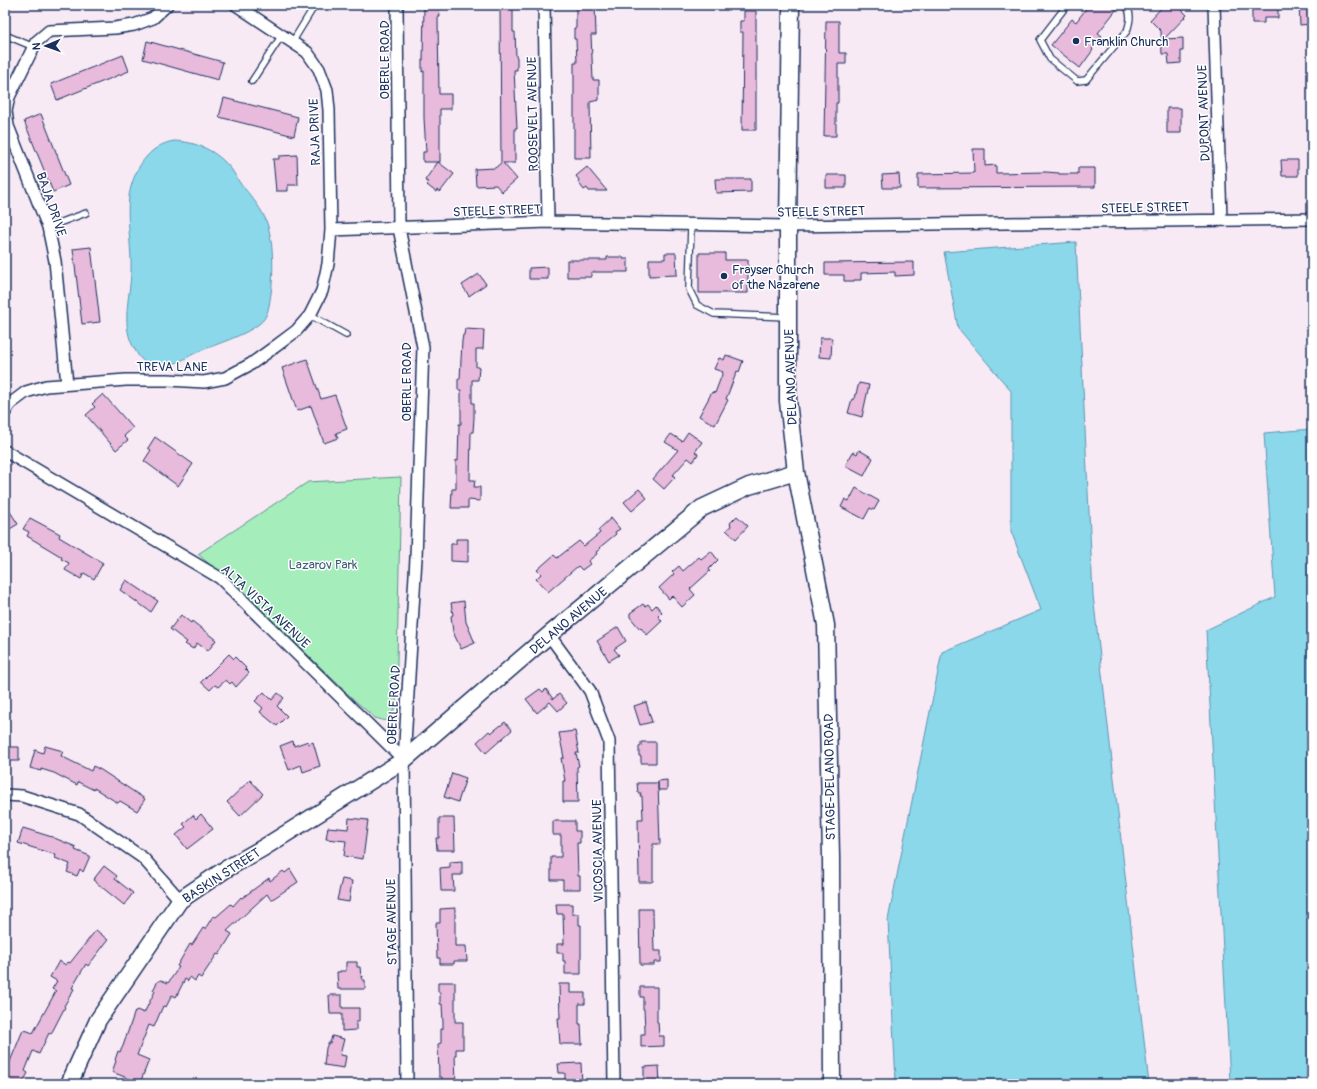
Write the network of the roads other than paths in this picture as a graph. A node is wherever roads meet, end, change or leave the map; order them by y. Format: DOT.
graph roads {
  1 [pos="167,5"];
  2 [pos="236,5"];
  3 [pos="315,5"];
  4 [pos="397,5"];
  5 [pos="544,5"];
  6 [pos="791,5"];
  7 [pos="1066,5"];
  8 [pos="1126,5"];
  9 [pos="1214,5"];
  10 [pos="5,35"];
  11 [pos="282,35"];
  12 [pos="293,41"];
  13 [pos="35,45"];
  14 [pos="252,81"];
  15 [pos="86,213"];
  16 [pos="1312,218"];
  17 [pos="1221,220"];
  18 [pos="548,222"];
  19 [pos="691,224"];
  20 [pos="788,226"];
  21 [pos="48,227"];
  22 [pos="399,228"];
  23 [pos="330,230"];
  24 [pos="310,315"];
  25 [pos="788,317"];
  26 [pos="346,335"];
  27 [pos="67,384"];
  28 [pos="5,412"];
  29 [pos="5,451"];
  30 [pos="796,472"];
  31 [pos="548,635"];
  32 [pos="404,760"];
  33 [pos="5,795"];
  34 [pos="180,900"];
  35 [pos="69,1084"];
  36 [pos="407,1084"];
  37 [pos="614,1084"];
  38 [pos="832,1084"];
  1 -- 13 [label="street"];
  2 -- 11 [label="street, RAJA DRIVE"];
  3 -- 12 [label="lane"];
  4 -- 22 [label="street, OBERLE ROAD"];
  5 -- 18 [label="street, ROOSEVELT AVENUE"];
  6 -- 20 [label="main road, DELANO AVENUE"];
  7 -- 8 [label="lane"];
  9 -- 17 [label="street, DUPONT AVENUE"];
  10 -- 13 [label="lane"];
  11 -- 12 [label="street, RAJA DRIVE"];
  11 -- 14 [label="lane"];
  12 -- 23 [label="street, RAJA DRIVE"];
  13 -- 21 [label="street, BAJA DRIVE"];
  15 -- 21 [label="lane"];
  16 -- 17 [label="street, STEELE STREET"];
  17 -- 20 [label="street, STEELE STREET"];
  18 -- 19 [label="street, STEELE STREET"];
  18 -- 22 [label="street, STEELE STREET"];
  19 -- 20 [label="street, STEELE STREET"];
  19 -- 25 [label="lane"];
  20 -- 25 [label="main road, DELANO AVENUE"];
  21 -- 27 [label="street, BAJA DRIVE"];
  22 -- 23 [label="street, STEELE STREET"];
  22 -- 32 [label="street, OBERLE ROAD"];
  23 -- 24 [label="street, TREVA LANE"];
  24 -- 26 [label="lane"];
  24 -- 27 [label="street, TREVA LANE"];
  25 -- 30 [label="main road, DELANO AVENUE"];
  27 -- 28 [label="street, TREVA LANE"];
  29 -- 32 [label="street, ALTA VISTA AVENUE"];
  30 -- 31 [label="main road, DELANO AVENUE"];
  30 -- 38 [label="main road, STAGE-DELANO ROAD"];
  31 -- 32 [label="main road, DELANO AVENUE"];
  31 -- 37 [label="street, VICOSCIA AVENUE"];
  32 -- 34 [label="main road, BASKIN STREET"];
  32 -- 36 [label="street, STAGE AVENUE"];
  33 -- 34 [label="street"];
  34 -- 35 [label="main road, BASKIN STREET"];
}
